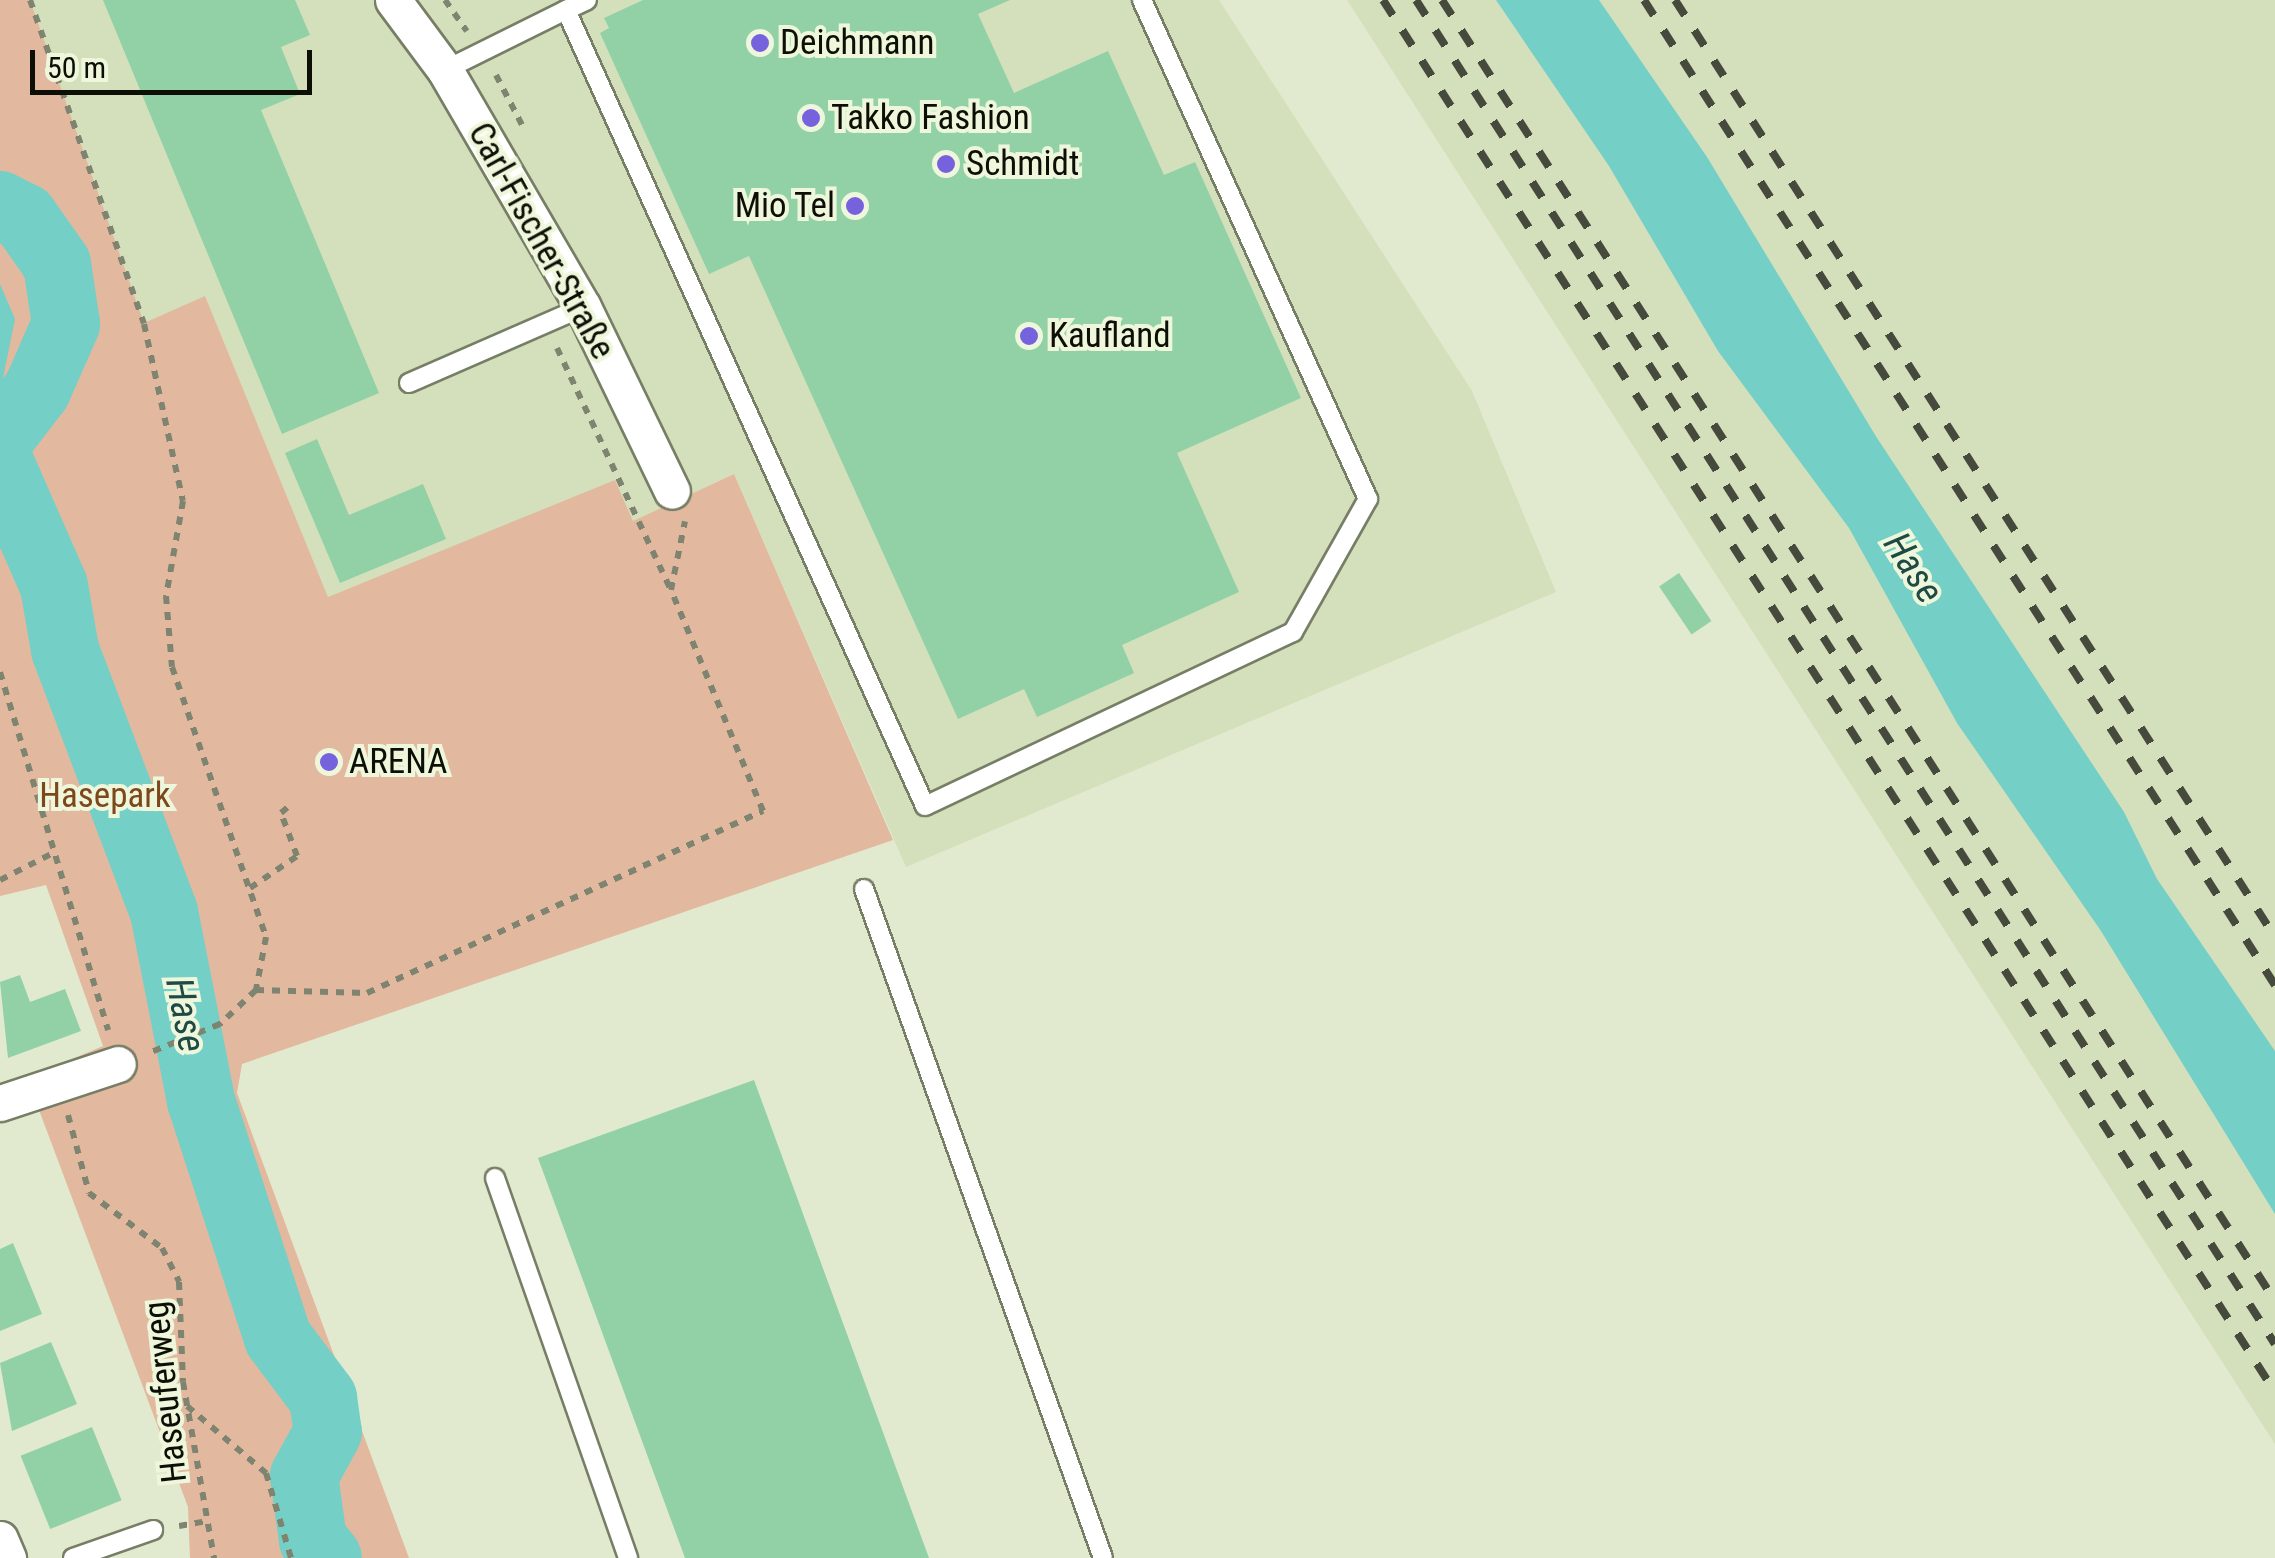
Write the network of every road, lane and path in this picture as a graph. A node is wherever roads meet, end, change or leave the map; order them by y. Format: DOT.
graph roads {
  1 [pos="30,0"];
  2 [pos="393,0"];
  3 [pos="586,0"];
  4 [pos="1142,0"];
  5 [pos="566,10"];
  6 [pos="445,70"];
  7 [pos="582,307"];
  8 [pos="546,323"];
  9 [pos="409,383"];
  10 [pos="672,491"];
  11 [pos="671,590"];
  12 [pos="0,672"];
  13 [pos="289,806"];
  14 [pos="55,852"];
  15 [pos="0,880"];
  16 [pos="250,888"];
  17 [pos="864,889"];
  18 [pos="256,990"];
  19 [pos="129,1060"];
  20 [pos="64,1084"];
  21 [pos="0,1103"];
  22 [pos="495,1178"];
  23 [pos="187,1406"];
  24 [pos="153,1530"];
  25 [pos="0,1539"];
  26 [pos="8,1558"];
  27 [pos="72,1558"];
  28 [pos="214,1558"];
  29 [pos="291,1558"];
  30 [pos="628,1558"];
  31 [pos="1102,1558"];
  1 -- 16 [label="path"];
  2 -- 6 [label="street, Carl-Fischer-Straße"];
  3 -- 5 [label="lane"];
  4 -- 5 [label="lane"];
  5 -- 6 [label="lane"];
  6 -- 7 [label="street, Carl-Fischer-Straße"];
  7 -- 8 [label="lane"];
  7 -- 10 [label="street, Carl-Fischer-Straße"];
  8 -- 9 [label="lane"];
  8 -- 11 [label="path"];
  10 -- 11 [label="path"];
  11 -- 18 [label="path"];
  12 -- 14 [label="path"];
  13 -- 16 [label="path"];
  14 -- 15 [label="path"];
  14 -- 19 [label="path"];
  16 -- 18 [label="path"];
  17 -- 31 [label="lane"];
  18 -- 19 [label="path"];
  19 -- 20 [label="street"];
  20 -- 21 [label="street"];
  20 -- 23 [label="path, Haseuferweg"];
  22 -- 30 [label="lane"];
  23 -- 28 [label="path, Haseuferweg"];
  23 -- 29 [label="path"];
  24 -- 27 [label="lane"];
  25 -- 26 [label="street"];
}
